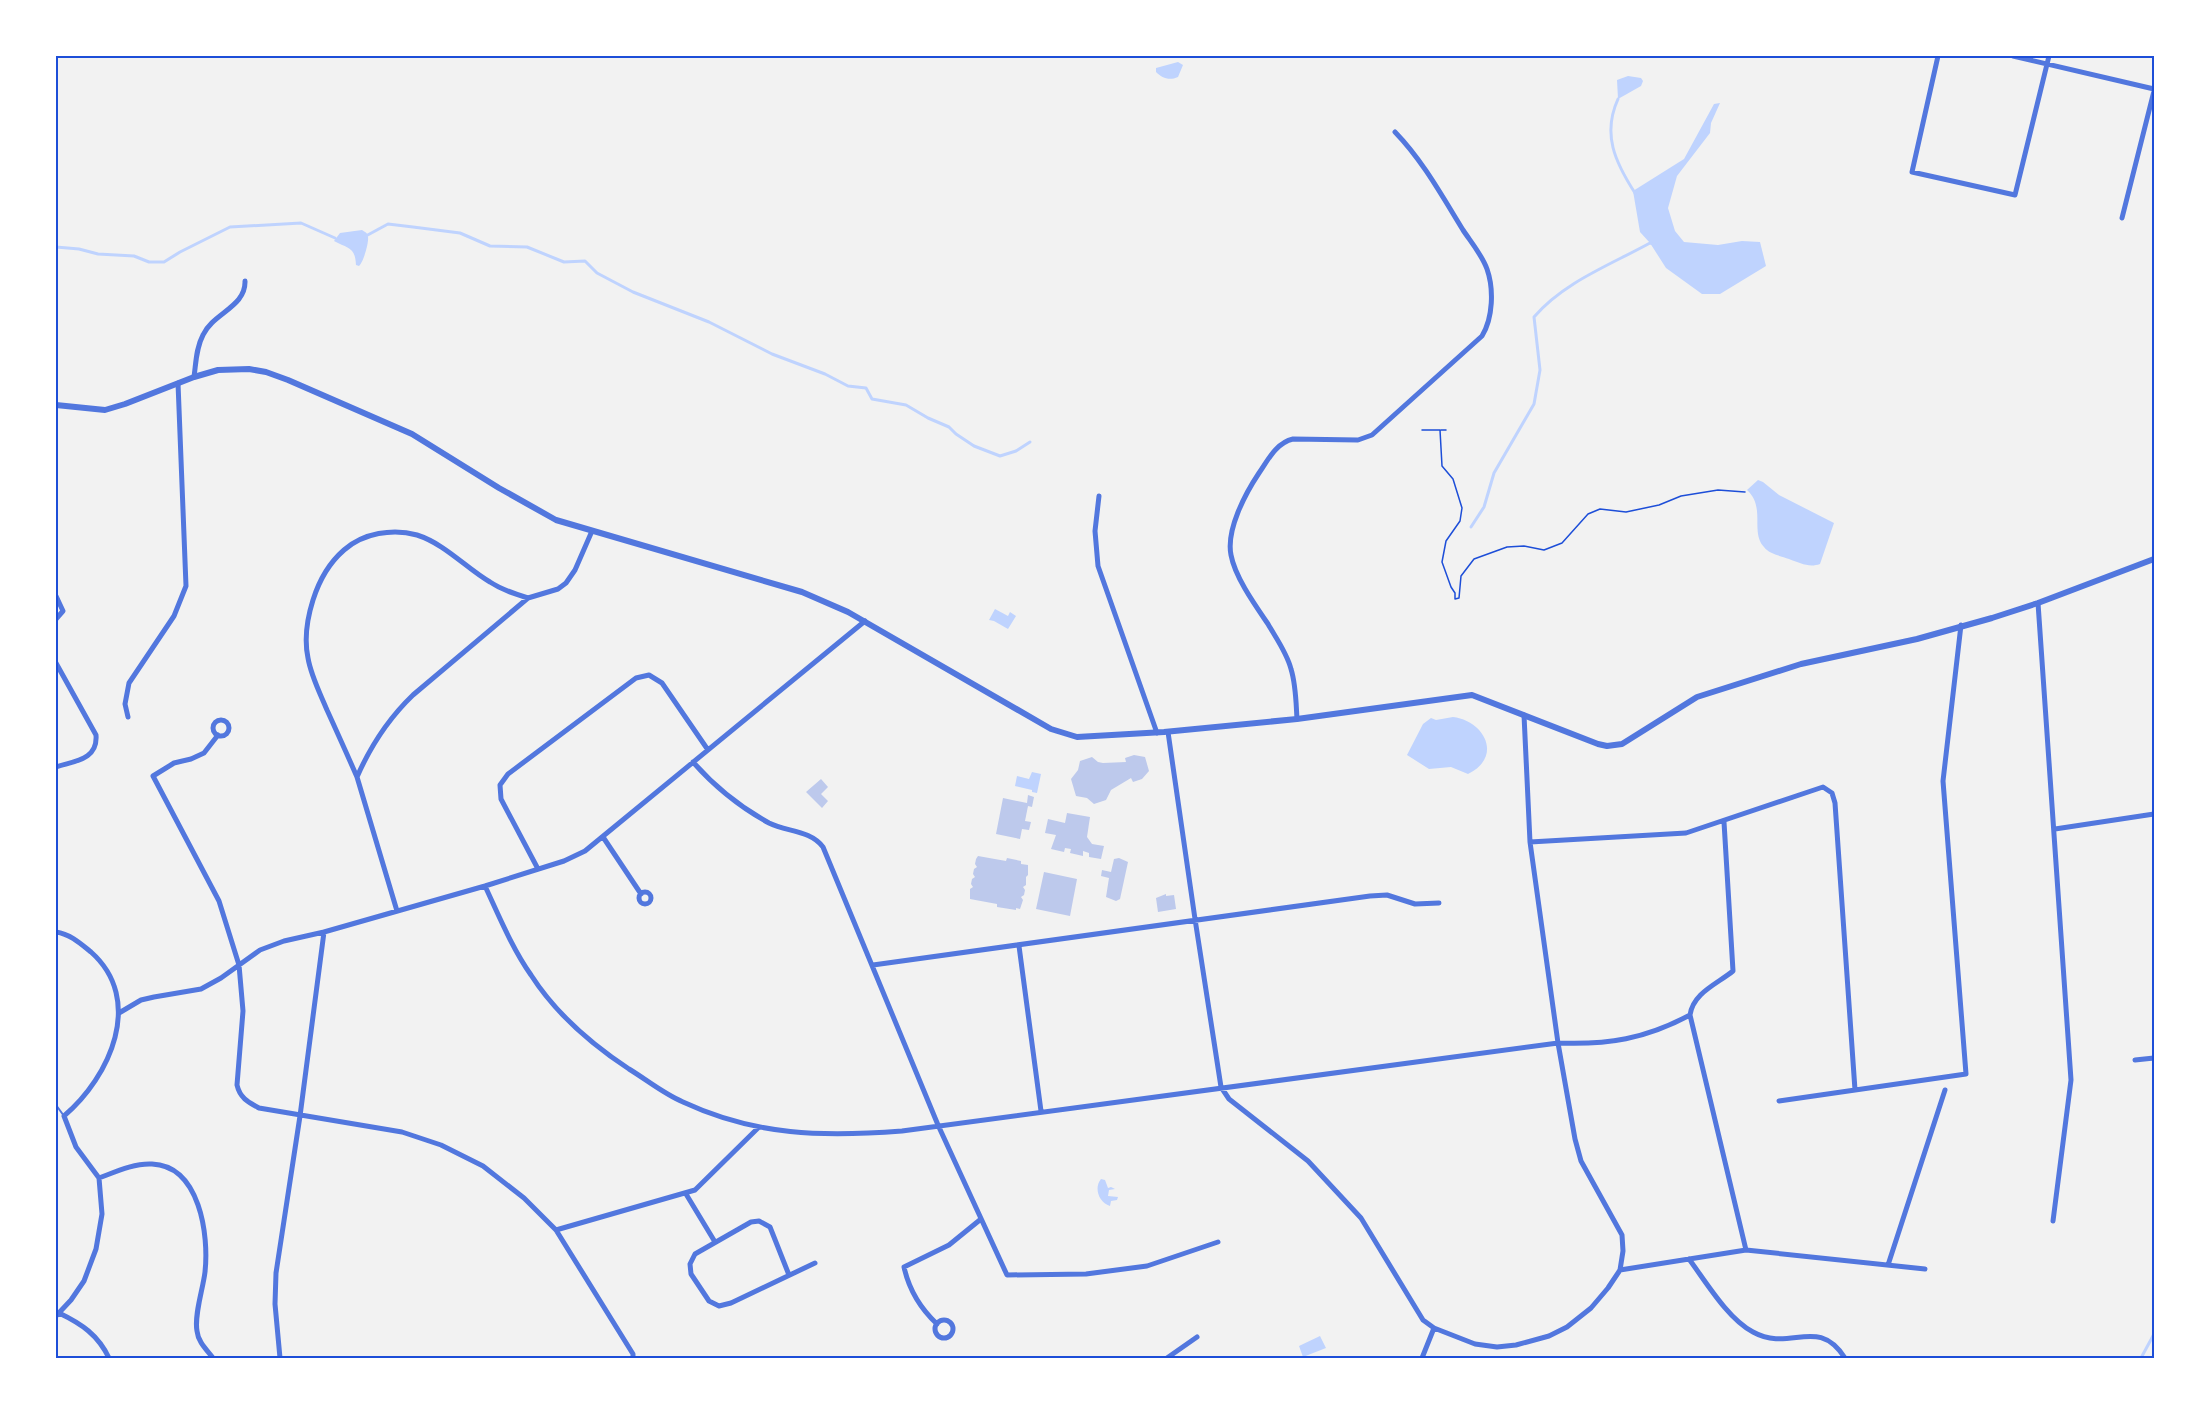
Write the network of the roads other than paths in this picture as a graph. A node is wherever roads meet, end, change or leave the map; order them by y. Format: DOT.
graph roads {
  1 [pos="1938,56"];
  2 [pos="2013,56"];
  3 [pos="2049,56"];
  4 [pos="2047,64"];
  5 [pos="2154,90"];
  6 [pos="1395,132"];
  7 [pos="2122,218"];
  8 [pos="245,281"];
  9 [pos="194,377"];
  10 [pos="178,383"];
  11 [pos="56,405"];
  12 [pos="1099,496"];
  13 [pos="592,531"];
  14 [pos="2154,559"];
  15 [pos="56,596"];
  16 [pos="528,598"];
  17 [pos="2038,603"];
  18 [pos="56,618"];
  19 [pos="865,621"];
  20 [pos="1961,625"];
  21 [pos="56,663"];
  22 [pos="1524,715"];
  23 [pos="128,717"];
  24 [pos="1297,719"];
  25 [pos="1168,732"];
  26 [pos="1156,733"];
  27 [pos="218,735"];
  28 [pos="708,750"];
  29 [pos="693,762"];
  30 [pos="56,767"];
  31 [pos="357,777"];
  32 [pos="2154,814"];
  33 [pos="1724,822"];
  34 [pos="2055,829"];
  35 [pos="603,837"];
  36 [pos="1530,842"];
  37 [pos="538,869"];
  38 [pos="485,886"];
  39 [pos="641,894"];
  40 [pos="1439,903"];
  41 [pos="397,911"];
  42 [pos="1195,919"];
  43 [pos="56,932"];
  44 [pos="324,932"];
  45 [pos="1019,946"];
  46 [pos="239,965"];
  47 [pos="873,965"];
  48 [pos="119,1012"];
  49 [pos="1690,1015"];
  50 [pos="1558,1043"];
  51 [pos="2154,1058"];
  52 [pos="2135,1060"];
  53 [pos="1221,1087"];
  54 [pos="1855,1090"];
  55 [pos="1945,1090"];
  56 [pos="1779,1101"];
  57 [pos="56,1105"];
  58 [pos="1041,1111"];
  59 [pos="64,1116"];
  60 [pos="300,1116"];
  61 [pos="938,1125"];
  62 [pos="758,1128"];
  63 [pos="99,1178"];
  64 [pos="686,1194"];
  65 [pos="981,1219"];
  66 [pos="2053,1221"];
  67 [pos="556,1230"];
  68 [pos="715,1242"];
  69 [pos="1218,1242"];
  70 [pos="1746,1250"];
  71 [pos="1689,1259"];
  72 [pos="815,1263"];
  73 [pos="1888,1265"];
  74 [pos="1925,1269"];
  75 [pos="1620,1270"];
  76 [pos="789,1275"];
  77 [pos="57,1314"];
  78 [pos="937,1324"];
  79 [pos="1434,1328"];
  80 [pos="1197,1337"];
  81 [pos="109,1359"];
  82 [pos="213,1359"];
  83 [pos="280,1359"];
  84 [pos="633,1359"];
  85 [pos="1167,1359"];
  86 [pos="1422,1359"];
  87 [pos="1845,1359"];
  1 -- 4 [label="street"];
  2 -- 4 [label="street"];
  3 -- 4 [label="street"];
  4 -- 5 [label="street"];
  5 -- 7 [label="street"];
  6 -- 24 [label="street"];
  8 -- 9 [label="street"];
  9 -- 10 [label="street"];
  9 -- 13 [label="street"];
  10 -- 11 [label="street"];
  10 -- 23 [label="street"];
  12 -- 26 [label="street"];
  13 -- 16 [label="street"];
  13 -- 19 [label="street"];
  14 -- 17 [label="street"];
  15 -- 18 [label="street"];
  16 -- 31 [label="street"];
  16 -- 31 [label="street"];
  17 -- 20 [label="street"];
  17 -- 34 [label="street"];
  19 -- 26 [label="street"];
  19 -- 28 [label="street"];
  20 -- 22 [label="street"];
  20 -- 54 [label="street"];
  21 -- 30 [label="street"];
  22 -- 24 [label="street"];
  22 -- 36 [label="street"];
  24 -- 25 [label="street"];
  25 -- 26 [label="street"];
  25 -- 42 [label="street"];
  27 -- 46 [label="street"];
  28 -- 29 [label="street"];
  28 -- 37 [label="street"];
  29 -- 35 [label="street"];
  29 -- 47 [label="street"];
  31 -- 41 [label="street"];
  32 -- 34 [label="street"];
  33 -- 36 [label="street"];
  33 -- 49 [label="street"];
  33 -- 54 [label="street"];
  34 -- 66 [label="street"];
  35 -- 37 [label="street"];
  35 -- 39 [label="street"];
  36 -- 50 [label="street"];
  37 -- 38 [label="street"];
  38 -- 41 [label="street"];
  38 -- 62 [label="street"];
  40 -- 42 [label="street"];
  41 -- 44 [label="street"];
  42 -- 45 [label="street"];
  42 -- 53 [label="street"];
  43 -- 48 [label="street"];
  44 -- 46 [label="street"];
  44 -- 60 [label="street"];
  45 -- 47 [label="street"];
  45 -- 58 [label="street"];
  46 -- 48 [label="street"];
  46 -- 60 [label="street"];
  47 -- 61 [label="street"];
  48 -- 59 [label="street"];
  49 -- 50 [label="street"];
  49 -- 70 [label="street"];
  50 -- 53 [label="street"];
  50 -- 75 [label="street"];
  51 -- 52 [label="street"];
  53 -- 58 [label="street"];
  53 -- 79 [label="street"];
  54 -- 56 [label="street"];
  55 -- 73 [label="street"];
  57 -- 59 [label="lane"];
  58 -- 61 [label="street"];
  59 -- 63 [label="street"];
  60 -- 67 [label="street"];
  60 -- 83 [label="street"];
  61 -- 62 [label="street"];
  61 -- 65 [label="street"];
  62 -- 64 [label="street"];
  63 -- 77 [label="street"];
  63 -- 82 [label="street"];
  64 -- 67 [label="street"];
  64 -- 68 [label="street"];
  65 -- 69 [label="street"];
  65 -- 78 [label="street"];
  67 -- 84 [label="street"];
  68 -- 76 [label="street"];
  68 -- 76 [label="street"];
  70 -- 71 [label="street"];
  70 -- 73 [label="street"];
  71 -- 75 [label="street"];
  71 -- 87 [label="street"];
  72 -- 76 [label="street"];
  73 -- 74 [label="street"];
  75 -- 79 [label="street"];
  77 -- 81 [label="street"];
  79 -- 86 [label="street"];
  80 -- 85 [label="street"];
}
